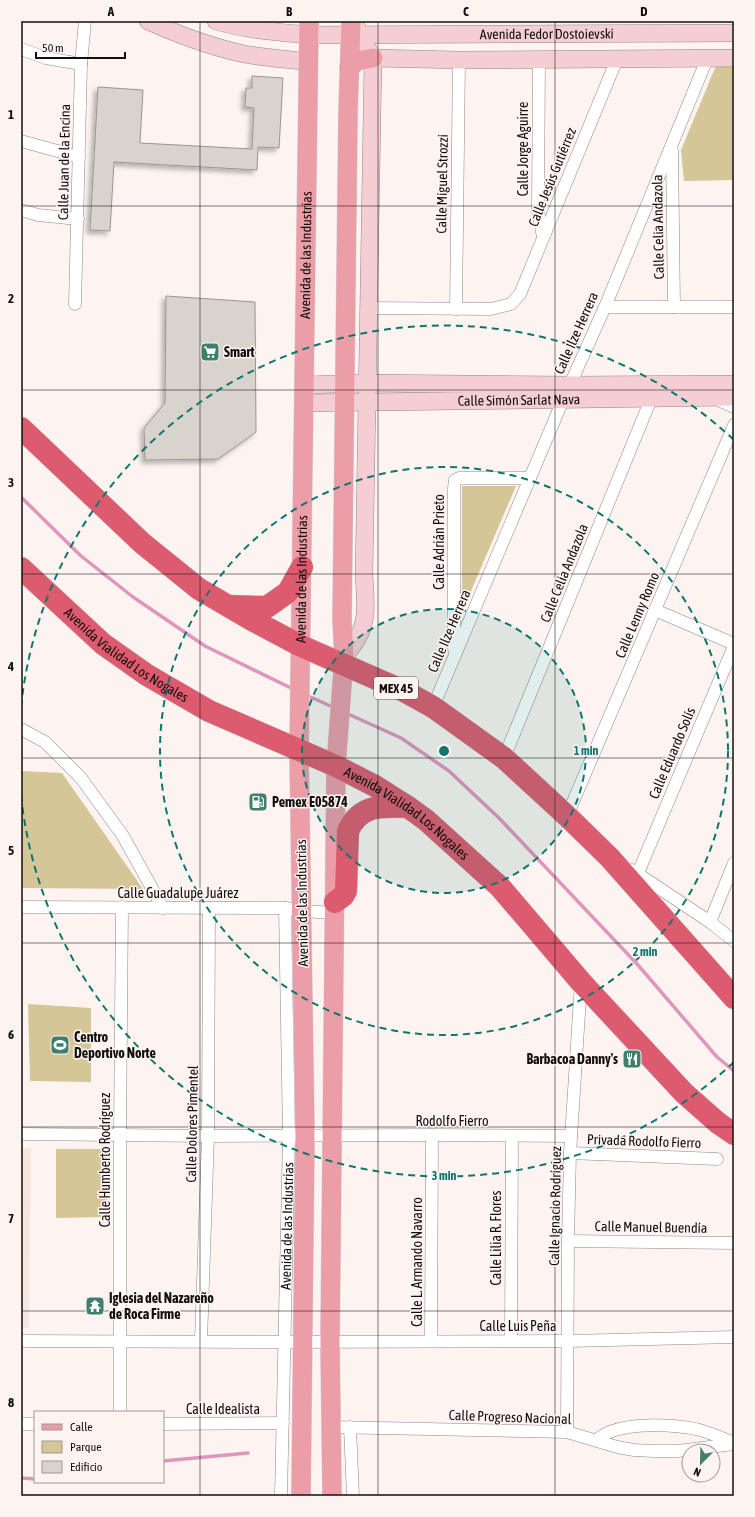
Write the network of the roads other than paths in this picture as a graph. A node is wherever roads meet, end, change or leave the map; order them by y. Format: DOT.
graph roads {
  1 [pos="85,21"];
  2 [pos="148,21"];
  3 [pos="216,21"];
  4 [pos="309,28"];
  5 [pos="354,28"];
  6 [pos="734,33"];
  7 [pos="21,49"];
  8 [pos="373,58"];
  9 [pos="734,58"];
  10 [pos="617,59"];
  11 [pos="707,59"];
  12 [pos="459,60"];
  13 [pos="539,60"];
  14 [pos="308,62"];
  15 [pos="81,64"];
  16 [pos="350,68"];
  17 [pos="21,141"];
  18 [pos="672,146"];
  19 [pos="79,157"];
  20 [pos="21,210"];
  21 [pos="78,220"];
  22 [pos="543,237"];
  23 [pos="75,304"];
  24 [pos="604,307"];
  25 [pos="674,307"];
  26 [pos="734,307"];
  27 [pos="369,308"];
  28 [pos="456,309"];
  29 [pos="368,383"];
  30 [pos="344,384"];
  31 [pos="734,384"];
  32 [pos="570,385"];
  33 [pos="304,394"];
  34 [pos="711,397"];
  35 [pos="734,397"];
  36 [pos="651,399"];
  37 [pos="563,400"];
  38 [pos="344,403"];
  39 [pos="368,403"];
  40 [pos="734,407"];
  41 [pos="734,425"];
  42 [pos="21,428"];
  43 [pos="530,478"];
  44 [pos="302,567"];
  45 [pos="21,568"];
  46 [pos="227,606"];
  47 [pos="655,610"];
  48 [pos="734,645"];
  49 [pos="302,646"];
  50 [pos="454,655"];
  51 [pos="343,660"];
  52 [pos="433,707"];
  53 [pos="21,729"];
  54 [pos="299,751"];
  55 [pos="504,758"];
  56 [pos="336,766"];
  57 [pos="408,807"];
  58 [pos="567,816"];
  59 [pos="610,858"];
  60 [pos="734,863"];
  61 [pos="638,873"];
  62 [pos="21,907"];
  63 [pos="122,907"];
  64 [pos="163,908"];
  65 [pos="209,908"];
  66 [pos="335,908"];
  67 [pos="293,910"];
  68 [pos="710,922"];
  69 [pos="734,941"];
  70 [pos="581,982"];
  71 [pos="734,998"];
  72 [pos="21,1134"];
  73 [pos="734,1134"];
  74 [pos="120,1135"];
  75 [pos="432,1135"];
  76 [pos="208,1136"];
  77 [pos="297,1136"];
  78 [pos="332,1136"];
  79 [pos="512,1136"];
  80 [pos="571,1136"];
  81 [pos="570,1153"];
  82 [pos="717,1159"];
  83 [pos="568,1241"];
  84 [pos="734,1243"];
  85 [pos="734,1337"];
  86 [pos="21,1341"];
  87 [pos="119,1341"];
  88 [pos="201,1341"];
  89 [pos="431,1341"];
  90 [pos="511,1341"];
  91 [pos="569,1341"];
  92 [pos="294,1342"];
  93 [pos="330,1342"];
  94 [pos="120,1411"];
  95 [pos="283,1423"];
  96 [pos="21,1424"];
  97 [pos="34,1424"];
  98 [pos="164,1424"];
  99 [pos="330,1427"];
  100 [pos="350,1427"];
  101 [pos="567,1432"];
  102 [pos="596,1440"];
  103 [pos="734,1444"];
  104 [pos="281,1496"];
  105 [pos="301,1496"];
  106 [pos="332,1496"];
  107 [pos="353,1496"];
  1 -- 15 [label="street, Calle Juan de la Encina"];
  2 -- 14 [label="street"];
  3 -- 4 [label="street, Avenida Fedor Dostoievski"];
  4 -- 5 [label="street, Avenida Fedor Dostoievski"];
  4 -- 14 [label="main road, Avenida de las Industrias"];
  5 -- 6 [label="street, Avenida Fedor Dostoievski"];
  5 -- 8 [label="street"];
  5 -- 16 [label="main road"];
  7 -- 15 [label="street"];
  8 -- 12 [label="street"];
  8 -- 16 [label="main road"];
  8 -- 27 [label="street"];
  9 -- 11 [label="street"];
  10 -- 11 [label="street"];
  10 -- 13 [label="street"];
  10 -- 22 [label="street, Calle Jesús Gutiérrez"];
  11 -- 18 [label="street, Calle Ilze Herrera"];
  12 -- 13 [label="street"];
  12 -- 28 [label="street, Calle Miguel Strozzi"];
  13 -- 22 [label="street, Calle Jorge Aguirre"];
  14 -- 33 [label="main road, Avenida de las Industrias"];
  15 -- 19 [label="street, Calle Juan de la Encina"];
  16 -- 30 [label="main road"];
  17 -- 19 [label="street"];
  18 -- 24 [label="street, Calle Ilze Herrera"];
  18 -- 25 [label="street, Calle Celia Andazola"];
  19 -- 21 [label="street, Calle Juan de la Encina"];
  20 -- 21 [label="street"];
  21 -- 23 [label="street, Calle Juan de la Encina"];
  22 -- 28 [label="street, Calle Jesús Gutiérrez"];
  24 -- 25 [label="street"];
  24 -- 32 [label="street, Calle Ilze Herrera"];
  25 -- 26 [label="street"];
  27 -- 28 [label="street"];
  27 -- 29 [label="street"];
  29 -- 30 [label="street, Calle Simón Sarlat Nava"];
  29 -- 32 [label="street, Calle Simón Sarlat Nava"];
  29 -- 39 [label="street"];
  30 -- 33 [label="street, Calle Simón Sarlat Nava"];
  30 -- 38 [label="main road"];
  31 -- 32 [label="street, Calle Simón Sarlat Nava"];
  32 -- 37 [label="street, Calle Ilze Herrera"];
  33 -- 38 [label="street, Calle Simón Sarlat Nava"];
  33 -- 44 [label="main road, Avenida de las Industrias"];
  34 -- 35 [label="street, Calle Simón Sarlat Nava"];
  34 -- 36 [label="street, Calle Simón Sarlat Nava"];
  34 -- 40 [label="street"];
  36 -- 37 [label="street, Calle Simón Sarlat Nava"];
  36 -- 55 [label="street, Calle Celia Andazola"];
  37 -- 39 [label="street, Calle Simón Sarlat Nava"];
  37 -- 43 [label="street, Calle Ilze Herrera"];
  38 -- 39 [label="street, Calle Simón Sarlat Nava"];
  38 -- 51 [label="main road"];
  39 -- 51 [label="street"];
  41 -- 47 [label="street, Calle Lenny Romo"];
  42 -- 46 [label="highway, MEX 45"];
  43 -- 50 [label="street, Calle Ilze Herrera"];
  43 -- 50 [label="street, Calle Adrián Prieto"];
  44 -- 46 [label="highway"];
  44 -- 49 [label="main road, Avenida de las Industrias"];
  45 -- 54 [label="highway, Avenida Vialidad Los Nogales"];
  46 -- 49 [label="highway, MEX 45"];
  47 -- 48 [label="street"];
  47 -- 58 [label="street, Calle Lenny Romo"];
  48 -- 61 [label="street, Calle Eduardo Solís"];
  49 -- 51 [label="highway, MEX 45"];
  49 -- 54 [label="main road, Avenida de las Industrias"];
  50 -- 52 [label="street, Calle Ilze Herrera"];
  51 -- 52 [label="highway, MEX 45"];
  51 -- 56 [label="main road"];
  52 -- 55 [label="highway, MEX 45"];
  53 -- 64 [label="street"];
  54 -- 56 [label="highway, Avenida Vialidad Los Nogales"];
  54 -- 67 [label="main road, Avenida de las Industrias"];
  55 -- 58 [label="highway, MEX 45"];
  56 -- 57 [label="highway, Avenida Vialidad Los Nogales"];
  56 -- 66 [label="main road"];
  57 -- 66 [label="highway"];
  57 -- 70 [label="highway, Avenida Vialidad Los Nogales"];
  58 -- 59 [label="highway, MEX 45"];
  59 -- 61 [label="street"];
  59 -- 71 [label="highway, MEX 45"];
  60 -- 68 [label="street"];
  61 -- 68 [label="street"];
  62 -- 63 [label="street, Calle Guadalupe Juárez"];
  63 -- 64 [label="street, Calle Guadalupe Juárez"];
  63 -- 74 [label="street, Calle Humberto Rodríguez"];
  64 -- 65 [label="street, Calle Guadalupe Juárez"];
  65 -- 67 [label="street, Calle Guadalupe Juárez"];
  65 -- 76 [label="street, Calle Dolores Pimentel"];
  66 -- 67 [label="street, Calle Guadalupe Juárez"];
  66 -- 78 [label="main road"];
  67 -- 77 [label="main road, Avenida de las Industrias"];
  68 -- 69 [label="street"];
  70 -- 73 [label="highway, Avenida Vialidad Los Nogales"];
  70 -- 80 [label="street, Calle Ignacio Rodríguez"];
  72 -- 74 [label="street"];
  74 -- 76 [label="street"];
  74 -- 87 [label="street, Calle Humberto Rodríguez"];
  75 -- 78 [label="street, Rodolfo Fierro"];
  75 -- 79 [label="street, Rodolfo Fierro"];
  75 -- 89 [label="street, Calle L. Armando Navarro"];
  76 -- 77 [label="street"];
  76 -- 88 [label="street, Calle Dolores Pimentel"];
  77 -- 78 [label="street"];
  77 -- 92 [label="main road, Avenida de las Industrias"];
  78 -- 93 [label="main road"];
  79 -- 80 [label="street, Rodolfo Fierro"];
  79 -- 90 [label="street, Calle Lilia R. Flores"];
  80 -- 81 [label="street, Calle Ignacio Rodríguez"];
  81 -- 82 [label="street, Privada Rodolfo Fierro"];
  81 -- 83 [label="street, Calle Ignacio Rodríguez"];
  83 -- 84 [label="street, Calle Manuel Buendía"];
  83 -- 91 [label="street, Calle Ignacio Rodríguez"];
  85 -- 91 [label="street, Calle Luis Peña"];
  86 -- 87 [label="street"];
  87 -- 88 [label="street"];
  87 -- 94 [label="street, Calle Humberto Rodríguez"];
  88 -- 92 [label="street"];
  89 -- 90 [label="street, Calle Luis Peña"];
  89 -- 93 [label="street, Calle Luis Peña"];
  90 -- 91 [label="street, Calle Luis Peña"];
  91 -- 101 [label="street, Calle Ignacio Rodríguez"];
  92 -- 93 [label="street, Calle Luis Peña"];
  92 -- 95 [label="street, Avenida de las Industrias"];
  92 -- 105 [label="main road, Avenida de las Industrias"];
  93 -- 99 [label="main road"];
  95 -- 98 [label="street, Calle Idealista"];
  95 -- 104 [label="street, Avenida de las Industrias"];
  96 -- 97 [label="street"];
  99 -- 100 [label="street, Calle Progreso Nacional"];
  99 -- 106 [label="main road"];
  100 -- 101 [label="street, Calle Progreso Nacional"];
  100 -- 107 [label="street"];
  101 -- 102 [label="street, Calle Progreso Nacional"];
  102 -- 103 [label="street, Calle Progreso Nacional"];
  102 -- 103 [label="street"];
}
